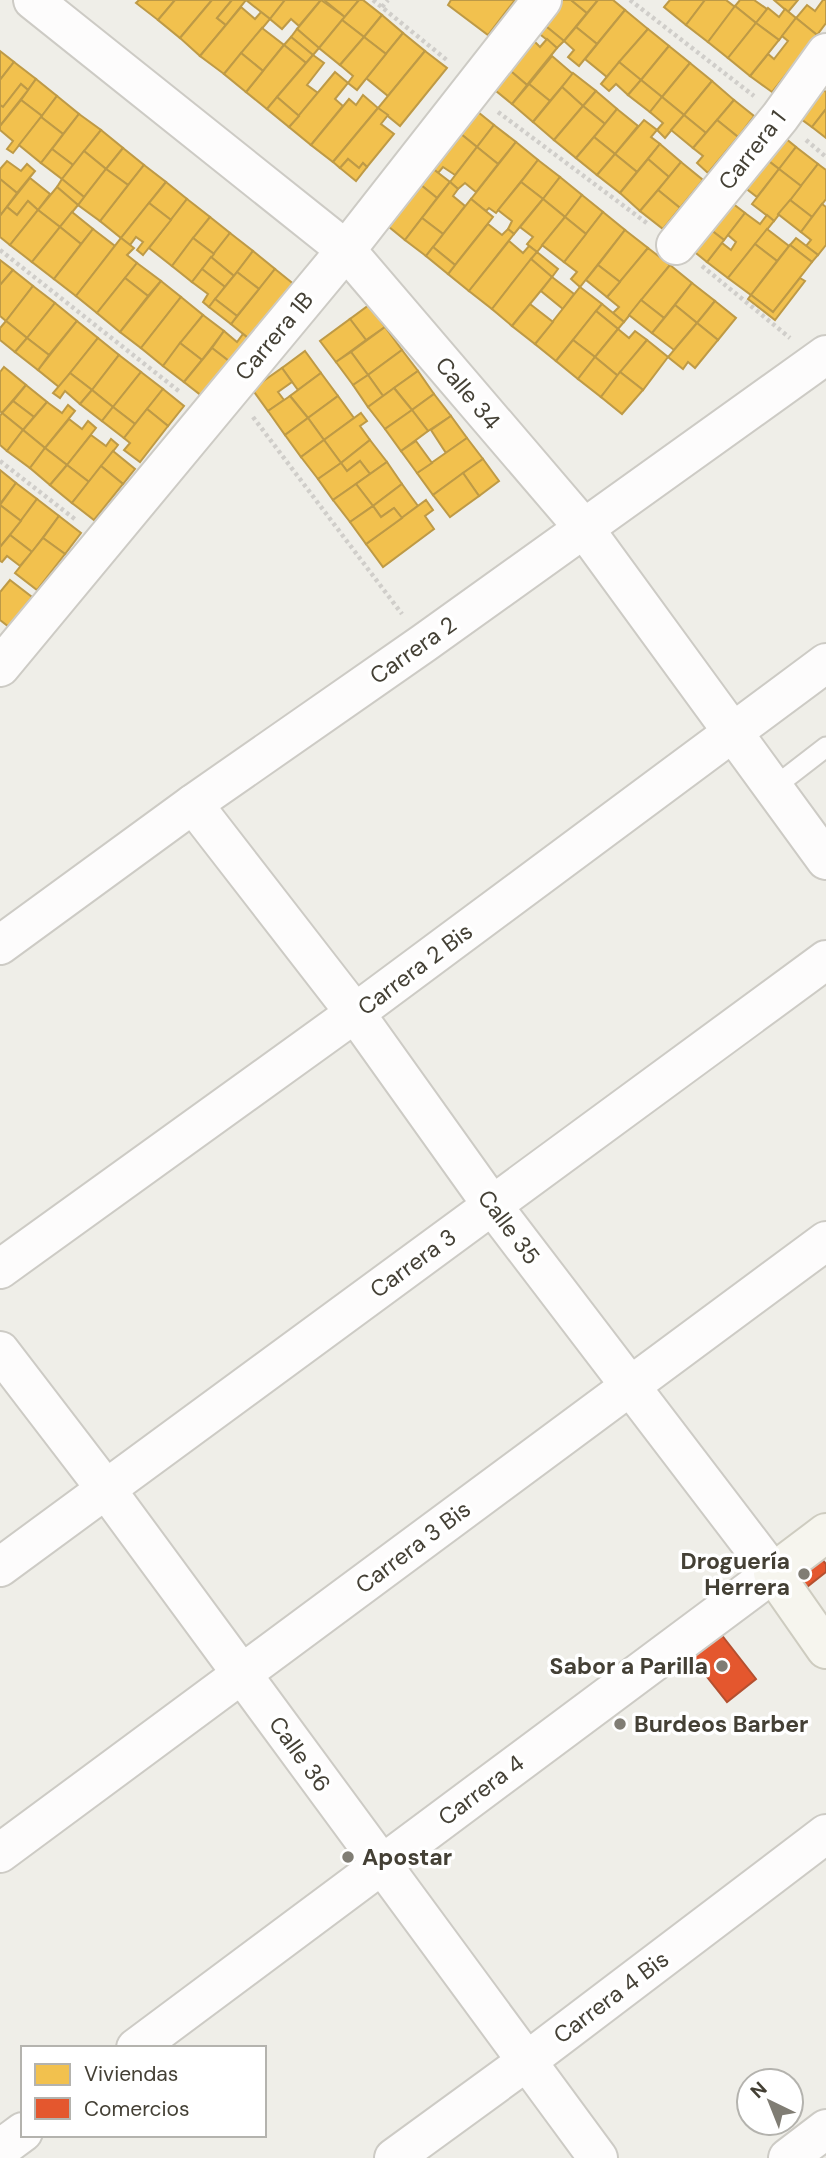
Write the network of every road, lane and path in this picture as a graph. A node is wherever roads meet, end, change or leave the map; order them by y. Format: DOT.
graph roads {
  1 [pos="33,0"];
  2 [pos="373,0"];
  3 [pos="388,0"];
  4 [pos="542,0"];
  5 [pos="630,0"];
  6 [pos="382,7"];
  7 [pos="826,53"];
  8 [pos="476,83"];
  9 [pos="780,117"];
  10 [pos="676,245"];
  11 [pos="0,250"];
  12 [pos="346,250"];
  13 [pos="826,355"];
  14 [pos="220,401"];
  15 [pos="0,461"];
  16 [pos="583,527"];
  17 [pos="104,542"];
  18 [pos="424,643"];
  19 [pos="826,663"];
  20 [pos="0,667"];
  21 [pos="733,732"];
  22 [pos="826,747"];
  23 [pos="773,788"];
  24 [pos="193,804"];
  25 [pos="826,860"];
  26 [pos="0,945"];
  27 [pos="826,960"];
  28 [pos="355,1013"];
  29 [pos="492,1205"];
  30 [pos="826,1241"];
  31 [pos="0,1269"];
  32 [pos="0,1351"];
  33 [pos="630,1386"];
  34 [pos="105,1488"];
  35 [pos="826,1533"];
  36 [pos="0,1567"];
  37 [pos="773,1573"];
  38 [pos="826,1649"];
  39 [pos="241,1674"];
  40 [pos="826,1833"];
  41 [pos="0,1853"];
  42 [pos="382,1864"];
  43 [pos="139,2046"];
  44 [pos="527,2062"];
  45 [pos="826,2129"];
  46 [pos="394,2158"];
  47 [pos="598,2158"];
  48 [pos="788,2158"];
  1 -- 12 [label="street, Calle 34"];
  2 -- 6 [label="path"];
  3 -- 6 [label="path"];
  4 -- 8 [label="street, Carrera 1B"];
  5 -- 9 [label="path"];
  6 -- 8 [label="path"];
  7 -- 9 [label="street, Carrera 1"];
  8 -- 12 [label="street, Carrera 1B"];
  9 -- 10 [label="street, Carrera 1"];
  11 -- 14 [label="path"];
  12 -- 14 [label="street, Carrera 1B"];
  12 -- 16 [label="street, Calle 34"];
  13 -- 16 [label="street, Carrera 2"];
  14 -- 17 [label="street, Carrera 1B"];
  14 -- 18 [label="path"];
  15 -- 17 [label="path"];
  16 -- 18 [label="street, Carrera 2"];
  16 -- 21 [label="street, Calle 34"];
  17 -- 20 [label="street, Carrera 1B"];
  18 -- 24 [label="street, Carrera 2"];
  19 -- 21 [label="street, Carrera 2 Bis"];
  21 -- 23 [label="street, Calle 34"];
  21 -- 28 [label="street, Carrera 2 Bis"];
  22 -- 23 [label="lane"];
  23 -- 25 [label="street, Calle 34"];
  24 -- 26 [label="street, Carrera 2"];
  24 -- 28 [label="street, Calle 35"];
  27 -- 29 [label="street, Carrera 3"];
  28 -- 29 [label="street, Calle 35"];
  28 -- 31 [label="street, Carrera 2 Bis"];
  29 -- 33 [label="street, Calle 35"];
  29 -- 34 [label="street, Carrera 3"];
  30 -- 33 [label="street, Carrera 3 Bis"];
  32 -- 34 [label="street, Calle 36"];
  33 -- 37 [label="street, Calle 35"];
  33 -- 39 [label="street, Carrera 3 Bis"];
  34 -- 36 [label="street, Carrera 3"];
  34 -- 39 [label="street, Calle 36"];
  35 -- 37 [label="main road, Carrera 4"];
  37 -- 38 [label="main road, Calle 35"];
  37 -- 42 [label="street, Carrera 4"];
  39 -- 41 [label="street, Carrera 3 Bis"];
  39 -- 42 [label="street, Calle 36"];
  40 -- 44 [label="street, Carrera 4 Bis"];
  42 -- 43 [label="street, Carrera 4"];
  42 -- 44 [label="street, Calle 36"];
  44 -- 46 [label="street, Carrera 4 Bis"];
  44 -- 47 [label="street, Calle 36"];
  45 -- 48 [label="street"];
}
